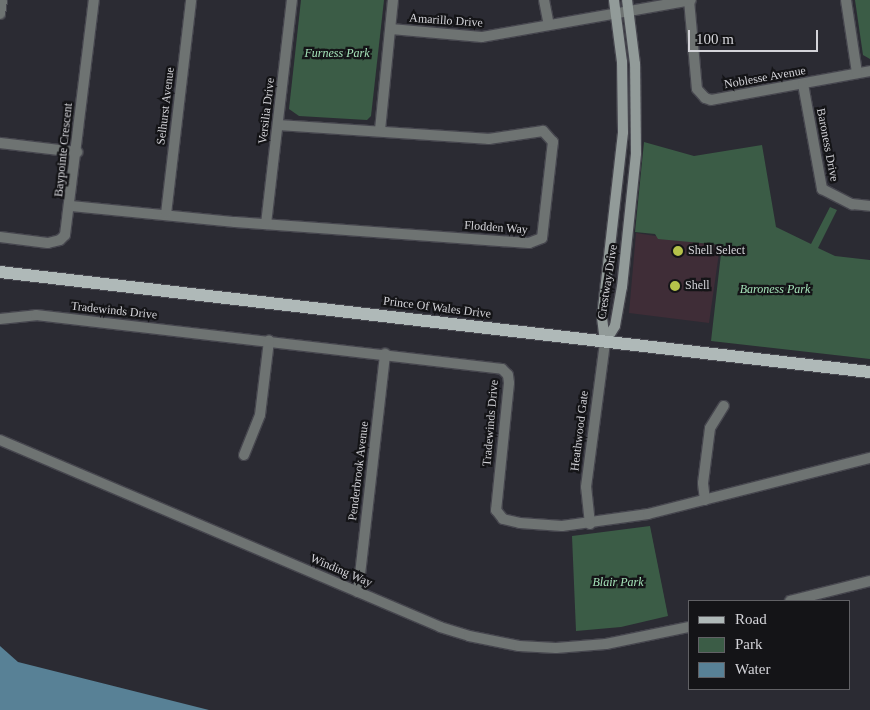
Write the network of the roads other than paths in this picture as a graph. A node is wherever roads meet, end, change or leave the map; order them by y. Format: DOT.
graph roads {
  1 [pos="2,0"];
  2 [pos="94,0"];
  3 [pos="191,0"];
  4 [pos="292,0"];
  5 [pos="392,0"];
  6 [pos="544,0"];
  7 [pos="614,0"];
  8 [pos="627,0"];
  9 [pos="690,0"];
  10 [pos="846,0"];
  11 [pos="629,11"];
  12 [pos="616,13"];
  13 [pos="0,14"];
  14 [pos="549,25"];
  15 [pos="390,29"];
  16 [pos="870,71"];
  17 [pos="857,74"];
  18 [pos="803,84"];
  19 [pos="279,125"];
  20 [pos="380,130"];
  21 [pos="0,143"];
  22 [pos="77,152"];
  23 [pos="71,206"];
  24 [pos="870,206"];
  25 [pos="166,214"];
  26 [pos="266,224"];
  27 [pos="0,237"];
  28 [pos="0,272"];
  29 [pos="0,319"];
  30 [pos="269,341"];
  31 [pos="605,342"];
  32 [pos="385,354"];
  33 [pos="870,372"];
  34 [pos="724,406"];
  35 [pos="0,440"];
  36 [pos="244,455"];
  37 [pos="870,458"];
  38 [pos="705,500"];
  39 [pos="590,524"];
  40 [pos="870,581"];
  41 [pos="358,592"];
  42 [pos="794,600"];
  43 [pos="688,627"];
  1 -- 13 [label="street"];
  2 -- 22 [label="street, Baypointe Crescent"];
  3 -- 25 [label="street, Selhurst Avenue"];
  4 -- 19 [label="street, Versilia Drive"];
  5 -- 15 [label="street"];
  6 -- 14 [label="street"];
  7 -- 12 [label="street, Crestway Drive"];
  8 -- 11 [label="street, Crestway Drive"];
  9 -- 11 [label="street, Amarillo Drive"];
  9 -- 18 [label="street, Noblesse Avenue"];
  10 -- 17 [label="street"];
  11 -- 12 [label="street, Amarillo Drive"];
  11 -- 31 [label="street, Crestway Drive"];
  12 -- 14 [label="street, Amarillo Drive"];
  12 -- 31 [label="street, Crestway Drive"];
  14 -- 15 [label="street, Amarillo Drive"];
  15 -- 20 [label="street"];
  16 -- 17 [label="street, Noblesse Avenue"];
  17 -- 18 [label="street, Noblesse Avenue"];
  18 -- 24 [label="street, Baroness Drive"];
  19 -- 20 [label="street, Flodden Way"];
  19 -- 26 [label="street, Versilia Drive"];
  20 -- 26 [label="street, Flodden Way"];
  21 -- 22 [label="street"];
  22 -- 23 [label="street, Baypointe Crescent"];
  23 -- 25 [label="street, Flodden Way"];
  23 -- 27 [label="street, Baypointe Crescent"];
  25 -- 26 [label="street, Flodden Way"];
  28 -- 31 [label="main road, Prince Of Wales Drive"];
  29 -- 30 [label="street, Tradewinds Drive"];
  30 -- 32 [label="street, Tradewinds Drive"];
  30 -- 36 [label="street"];
  31 -- 33 [label="main road, Prince Of Wales Drive"];
  31 -- 39 [label="street, Heathwood Gate"];
  32 -- 39 [label="street, Tradewinds Drive"];
  32 -- 41 [label="street, Penderbrook Avenue"];
  34 -- 38 [label="street"];
  35 -- 41 [label="street, Winding Way"];
  37 -- 38 [label="street, Tradewinds Drive"];
  38 -- 39 [label="street, Tradewinds Drive"];
  40 -- 42 [label="street"];
  41 -- 43 [label="street, Winding Way"];
}
